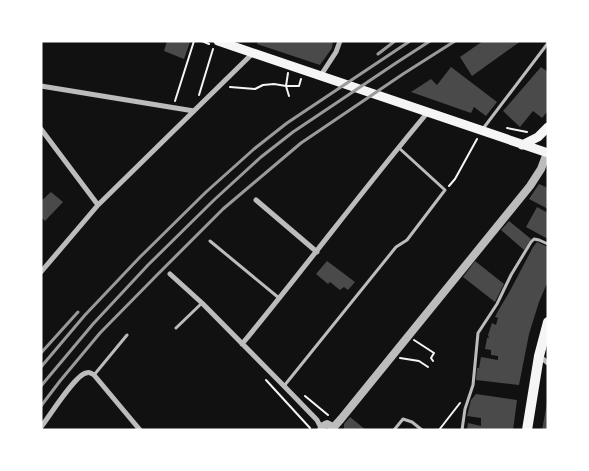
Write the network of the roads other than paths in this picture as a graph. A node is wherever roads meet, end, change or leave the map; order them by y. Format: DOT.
graph roads {
  1 [pos="218,41"];
  2 [pos="340,41"];
  3 [pos="548,43"];
  4 [pos="253,53"];
  5 [pos="324,77"];
  6 [pos="41,86"];
  7 [pos="194,112"];
  8 [pos="428,112"];
  9 [pos="548,127"];
  10 [pos="41,129"];
  11 [pos="480,134"];
  12 [pos="522,145"];
  13 [pos="398,148"];
  14 [pos="548,152"];
  15 [pos="256,200"];
  16 [pos="98,205"];
  17 [pos="210,241"];
  18 [pos="548,244"];
  19 [pos="317,252"];
  20 [pos="41,272"];
  21 [pos="170,274"];
  22 [pos="280,298"];
  23 [pos="202,303"];
  24 [pos="548,322"];
  25 [pos="176,328"];
  26 [pos="127,335"];
  27 [pos="242,344"];
  28 [pos="544,359"];
  29 [pos="94,375"];
  30 [pos="284,386"];
  31 [pos="41,427"];
  32 [pos="321,429"];
  33 [pos="333,429"];
  34 [pos="140,430"];
  35 [pos="394,430"];
  36 [pos="422,430"];
  37 [pos="462,430"];
  38 [pos="527,430"];
  1 -- 4 [label="main road"];
  2 -- 5 [label="street"];
  3 -- 11 [label="lane"];
  4 -- 5 [label="main road"];
  4 -- 7 [label="street"];
  5 -- 8 [label="main road"];
  6 -- 7 [label="street"];
  7 -- 16 [label="street"];
  8 -- 11 [label="main road"];
  8 -- 13 [label="street"];
  9 -- 12 [label="main road"];
  10 -- 16 [label="street"];
  11 -- 12 [label="main road"];
  12 -- 14 [label="main road"];
  13 -- 19 [label="street"];
  13 -- 30 [label="lane"];
  14 -- 33 [label="street"];
  15 -- 19 [label="street"];
  16 -- 20 [label="street"];
  17 -- 22 [label="lane"];
  18 -- 37 [label="lane"];
  19 -- 22 [label="street"];
  21 -- 23 [label="street"];
  22 -- 27 [label="street"];
  23 -- 25 [label="lane"];
  23 -- 27 [label="street"];
  24 -- 28 [label="highway"];
  26 -- 29 [label="lane"];
  27 -- 30 [label="street"];
  28 -- 38 [label="highway"];
  29 -- 31 [label="street"];
  29 -- 34 [label="street"];
  30 -- 32 [label="street"];
  32 -- 33 [label="street"];
  35 -- 36 [label="lane"];
}
